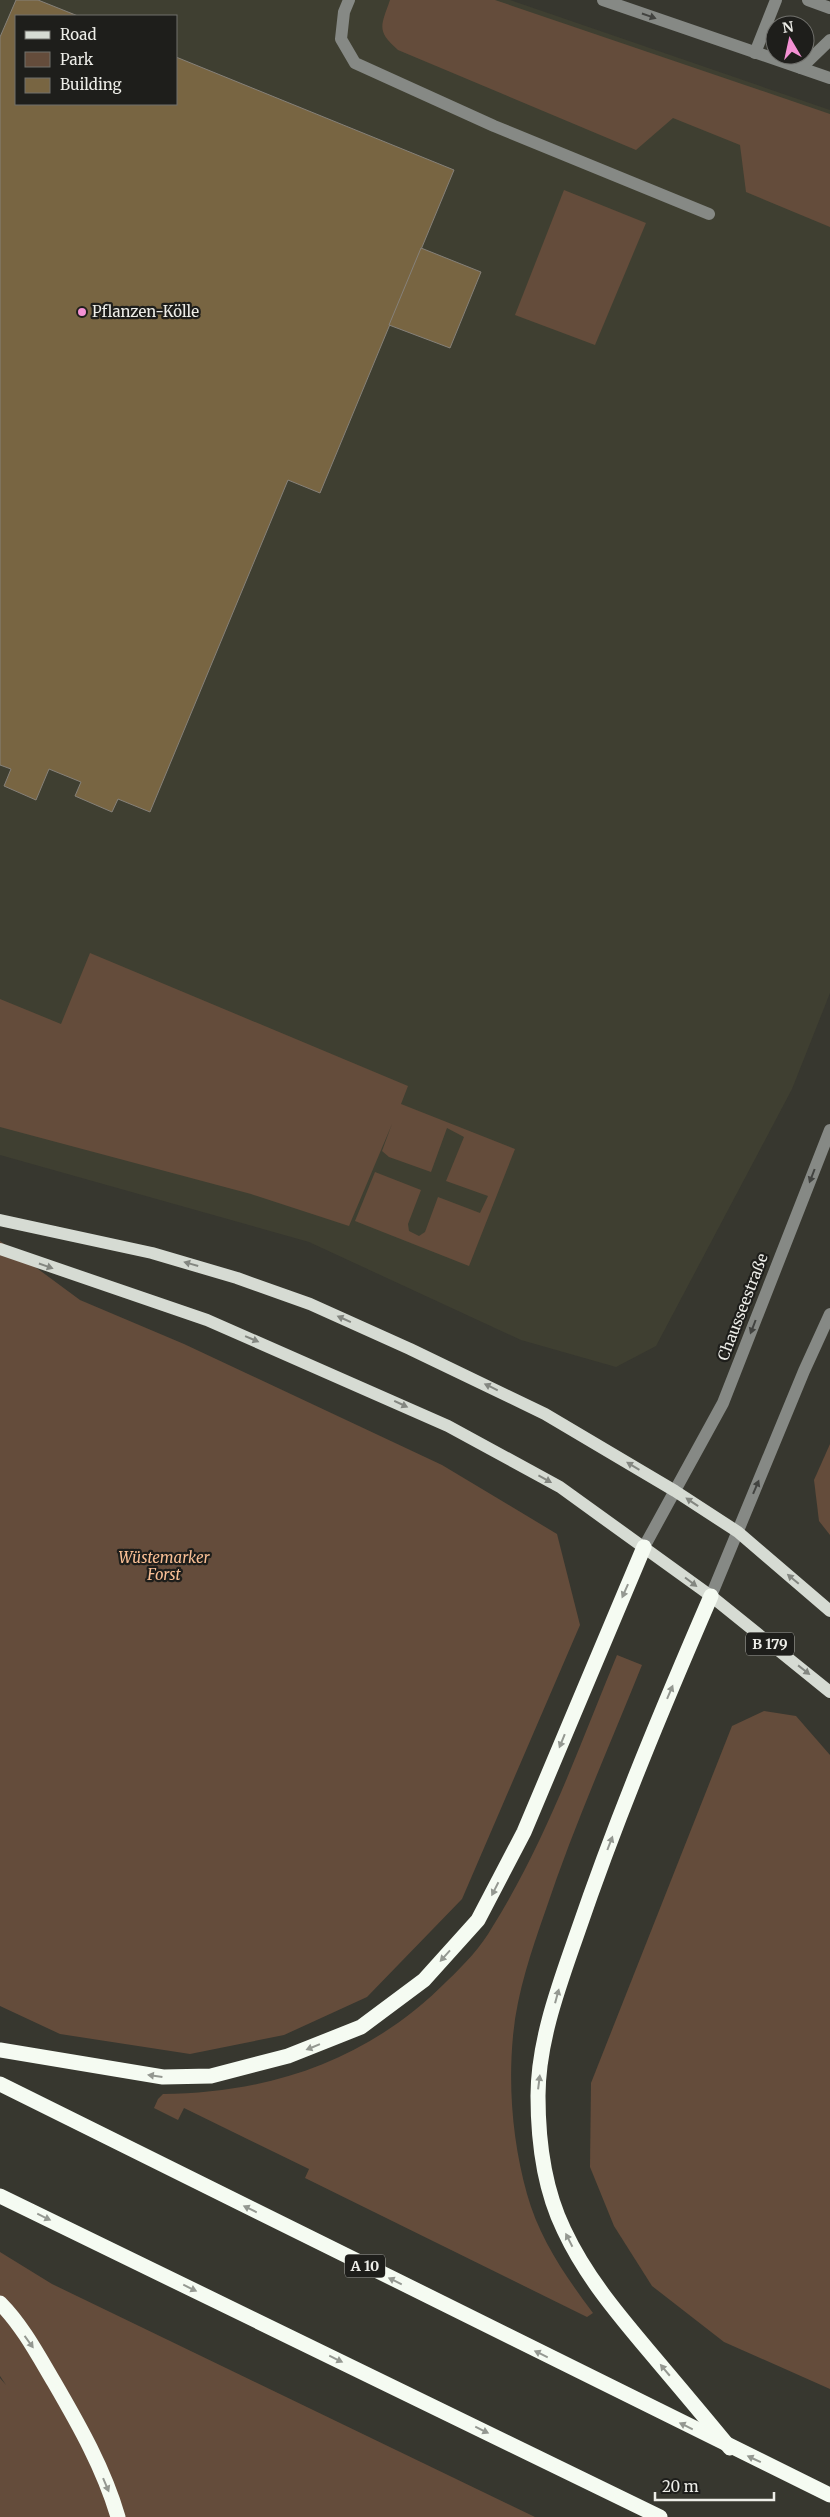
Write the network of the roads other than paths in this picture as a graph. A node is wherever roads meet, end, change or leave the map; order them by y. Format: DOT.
graph roads {
  1 [pos="349,0"];
  2 [pos="602,0"];
  3 [pos="776,0"];
  4 [pos="808,0"];
  5 [pos="830,8"];
  6 [pos="830,40"];
  7 [pos="756,53"];
  8 [pos="801,68"];
  9 [pos="830,78"];
  10 [pos="709,214"];
  11 [pos="830,1130"];
  12 [pos="0,1220"];
  13 [pos="0,1249"];
  14 [pos="830,1314"];
  15 [pos="675,1491"];
  16 [pos="738,1532"];
  17 [pos="644,1546"];
  18 [pos="710,1596"];
  19 [pos="830,1610"];
  20 [pos="830,1692"];
  21 [pos="0,2050"];
  22 [pos="0,2084"];
  23 [pos="0,2196"];
  24 [pos="0,2303"];
  25 [pos="730,2448"];
  26 [pos="830,2495"];
  27 [pos="118,2517"];
  28 [pos="660,2517"];
  1 -- 10 [label="street"];
  2 -- 7 [label="street, one-way"];
  3 -- 7 [label="street"];
  4 -- 5 [label="street"];
  6 -- 8 [label="street"];
  7 -- 8 [label="street"];
  8 -- 9 [label="street"];
  11 -- 15 [label="street, Chausseestraße, one-way"];
  15 -- 12 [label="main road, one-way"];
  13 -- 17 [label="main road, one-way"];
  16 -- 14 [label="street, one-way"];
  16 -- 15 [label="main road, one-way"];
  15 -- 17 [label="street, Chausseestraße"];
  16 -- 18 [label="street"];
  19 -- 16 [label="main road, one-way"];
  17 -- 18 [label="main road, B 179, one-way"];
  17 -- 21 [label="highway, one-way"];
  18 -- 20 [label="main road, B 179, one-way"];
  25 -- 18 [label="highway, one-way"];
  25 -- 22 [label="highway, A 10, one-way"];
  23 -- 28 [label="highway, one-way"];
  24 -- 27 [label="highway, one-way"];
  26 -- 25 [label="highway, A 10, one-way"];
}
